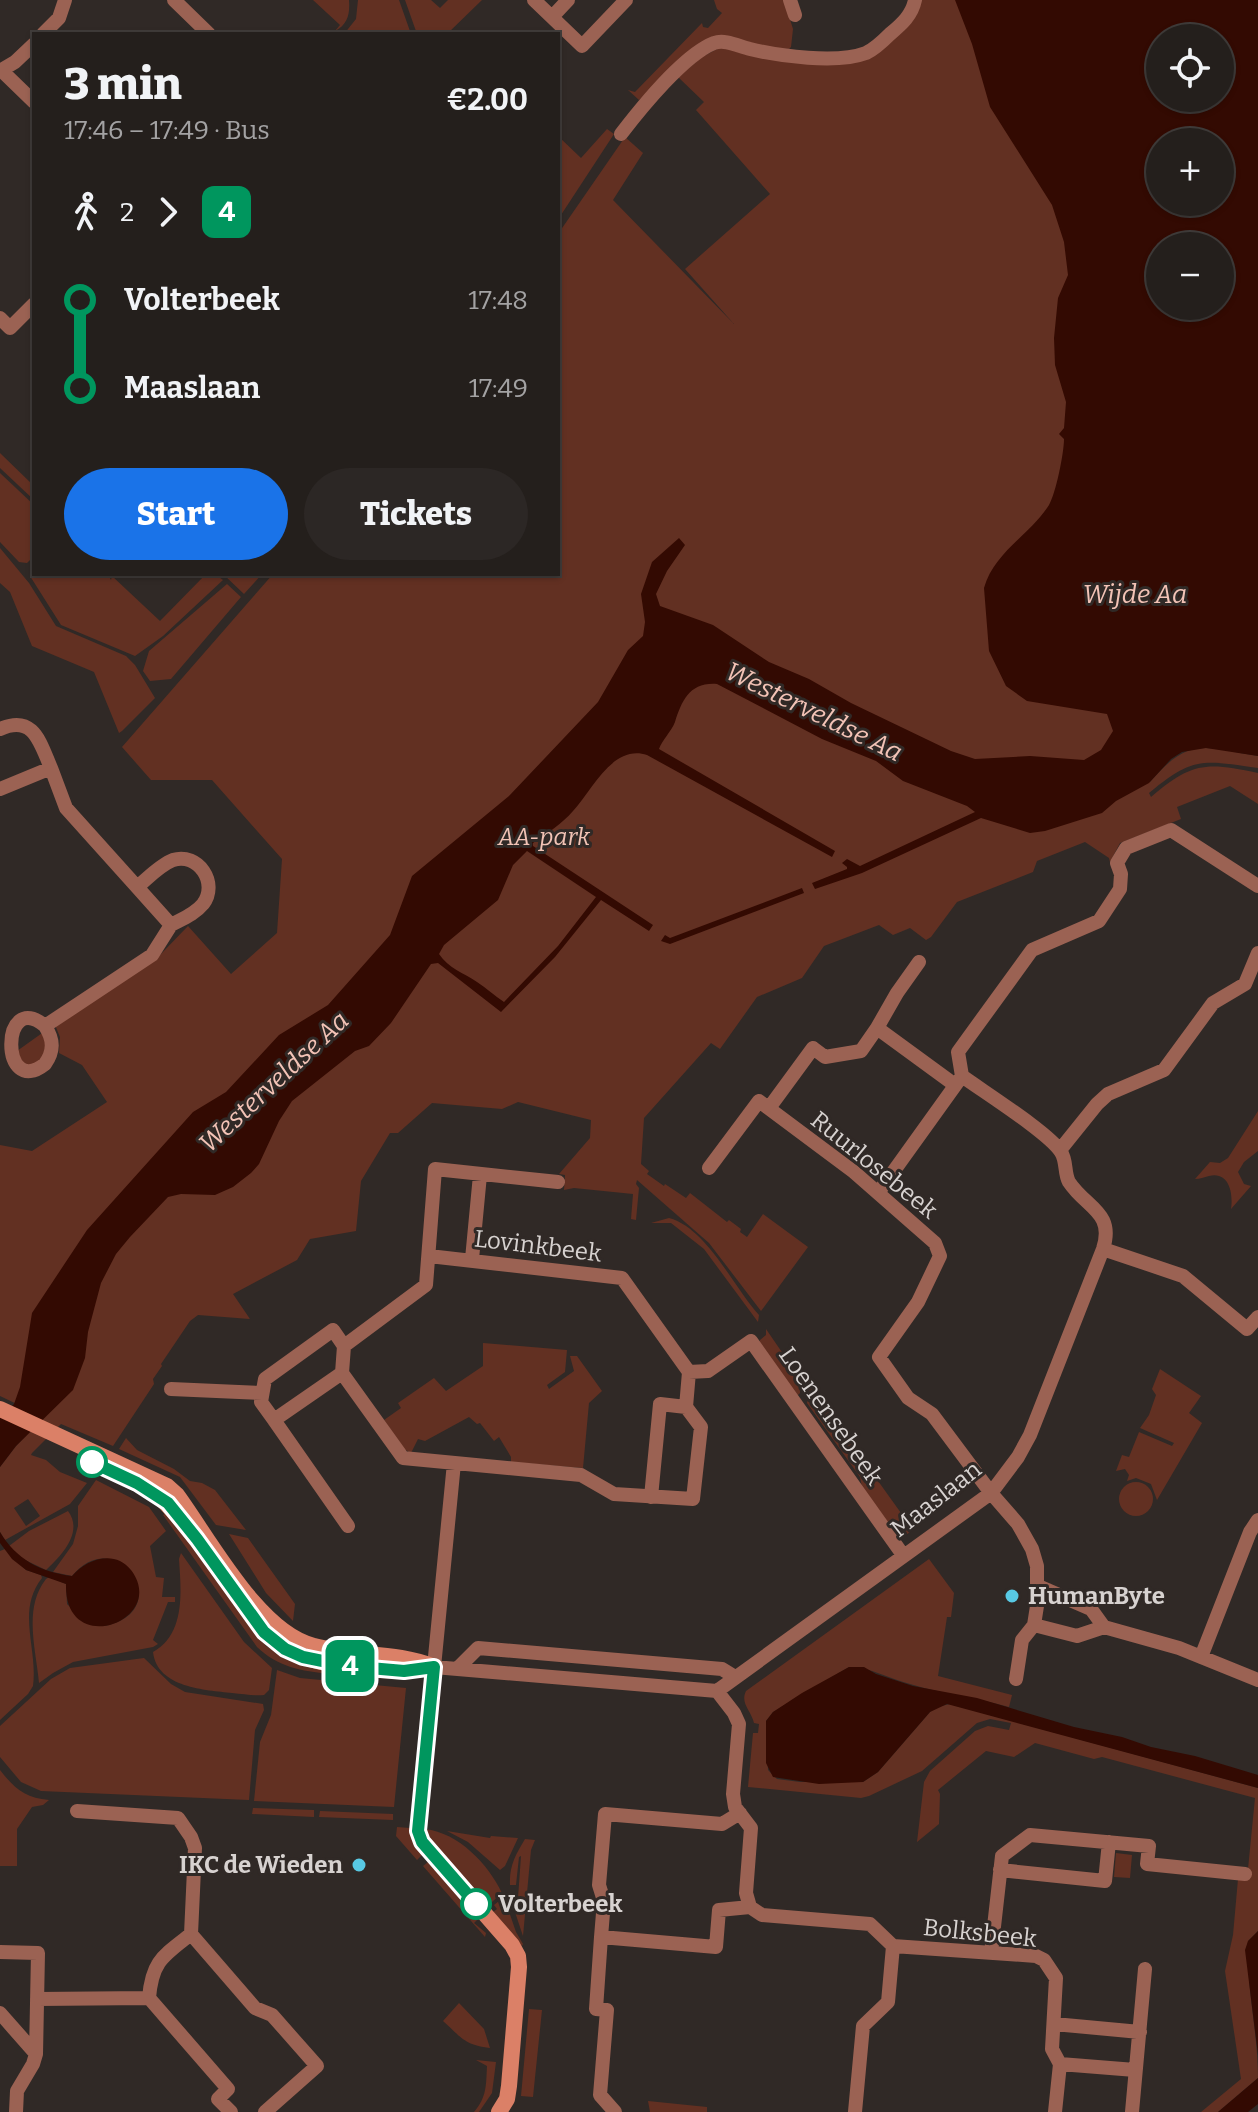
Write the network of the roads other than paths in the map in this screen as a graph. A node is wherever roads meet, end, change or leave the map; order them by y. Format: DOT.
graph roads {
  1 [pos="65,0"];
  2 [pos="174,0"];
  3 [pos="534,0"];
  4 [pos="568,0"];
  5 [pos="626,0"];
  6 [pos="915,0"];
  7 [pos="552,17"];
  8 [pos="45,32"];
  9 [pos="207,32"];
  10 [pos="32,46"];
  11 [pos="1,71"];
  12 [pos="32,100"];
  13 [pos="621,134"];
  14 [pos="32,306"];
  15 [pos="0,318"];
  16 [pos="0,729"];
  17 [pos="51,768"];
  18 [pos="0,789"];
  19 [pos="1258,886"];
  20 [pos="137,887"];
  21 [pos="171,925"];
  22 [pos="1258,953"];
  23 [pos="919,962"];
  24 [pos="1252,988"];
  25 [pos="45,1026"];
  26 [pos="877,1028"];
  27 [pos="1,1039"];
  28 [pos="959,1080"];
  29 [pos="769,1108"];
  30 [pos="1060,1150"];
  31 [pos="709,1168"];
  32 [pos="480,1175"];
  33 [pos="558,1182"];
  34 [pos="878,1193"];
  35 [pos="1103,1249"];
  36 [pos="429,1256"];
  37 [pos="472,1259"];
  38 [pos="1258,1317"];
  39 [pos="1252,1334"];
  40 [pos="344,1346"];
  41 [pos="689,1372"];
  42 [pos="342,1373"];
  43 [pos="171,1389"];
  44 [pos="262,1393"];
  45 [pos="686,1407"];
  46 [pos="0,1409"];
  47 [pos="0,1420"];
  48 [pos="274,1420"];
  49 [pos="40,1434"];
  50 [pos="454,1463"];
  51 [pos="991,1493"];
  52 [pos="651,1497"];
  53 [pos="1258,1520"];
  54 [pos="348,1526"];
  55 [pos="903,1555"];
  56 [pos="1038,1586"];
  57 [pos="1034,1625"];
  58 [pos="1104,1627"];
  59 [pos="1201,1657"];
  60 [pos="434,1667"];
  61 [pos="458,1668"];
  62 [pos="735,1677"];
  63 [pos="1016,1679"];
  64 [pos="1258,1680"];
  65 [pos="717,1691"];
  66 [pos="77,1811"];
  67 [pos="740,1813"];
  68 [pos="1109,1842"];
  69 [pos="1000,1870"];
  70 [pos="1245,1874"];
  71 [pos="750,1907"];
  72 [pos="191,1934"];
  73 [pos="601,1937"];
  74 [pos="893,1946"];
  75 [pos="0,1952"];
  76 [pos="991,1953"];
  77 [pos="1145,1969"];
  78 [pos="149,1998"];
  79 [pos="37,1999"];
  80 [pos="0,2013"];
  81 [pos="1054,2024"];
  82 [pos="1140,2032"];
  83 [pos="36,2054"];
  84 [pos="1060,2064"];
  85 [pos="1135,2070"];
  86 [pos="16,2112"];
  87 [pos="231,2112"];
  88 [pos="265,2112"];
  89 [pos="499,2112"];
  90 [pos="615,2112"];
  91 [pos="855,2112"];
  92 [pos="1055,2112"];
  93 [pos="1132,2112"];
  1 -- 8 [label="street"];
  2 -- 9 [label="street"];
  3 -- 7 [label="street"];
  4 -- 7 [label="street"];
  5 -- 7 [label="street"];
  6 -- 13 [label="street"];
  10 -- 11 [label="street"];
  11 -- 12 [label="street"];
  14 -- 15 [label="street"];
  16 -- 17 [label="street"];
  17 -- 18 [label="street"];
  17 -- 20 [label="street"];
  19 -- 28 [label="street"];
  20 -- 21 [label="street"];
  20 -- 21 [label="street"];
  21 -- 25 [label="street"];
  22 -- 24 [label="street"];
  23 -- 26 [label="street"];
  24 -- 30 [label="street"];
  25 -- 27 [label="street"];
  25 -- 27 [label="street"];
  26 -- 28 [label="street"];
  26 -- 29 [label="street"];
  28 -- 30 [label="street"];
  28 -- 34 [label="street"];
  29 -- 31 [label="street"];
  29 -- 34 [label="street, Ruurlosebeek"];
  30 -- 35 [label="street"];
  32 -- 33 [label="street"];
  32 -- 36 [label="street"];
  32 -- 37 [label="street"];
  34 -- 51 [label="street, Ruurlosebeek"];
  35 -- 39 [label="street"];
  35 -- 51 [label="street, Maaslaan"];
  36 -- 37 [label="street, Lovinkbeek"];
  36 -- 40 [label="street"];
  37 -- 41 [label="street, Lovinkbeek"];
  38 -- 39 [label="street"];
  40 -- 42 [label="street"];
  40 -- 44 [label="street"];
  41 -- 45 [label="street"];
  41 -- 55 [label="street, Loenensebeek"];
  42 -- 48 [label="street"];
  42 -- 50 [label="street"];
  43 -- 44 [label="street"];
  44 -- 48 [label="street"];
  45 -- 52 [label="street"];
  45 -- 52 [label="street"];
  46 -- 49 [label="street"];
  47 -- 49 [label="street"];
  48 -- 54 [label="street"];
  49 -- 60 [label="street"];
  50 -- 52 [label="street"];
  50 -- 60 [label="street"];
  51 -- 55 [label="street, Maaslaan"];
  51 -- 56 [label="street"];
  53 -- 59 [label="street"];
  55 -- 62 [label="street, Maaslaan"];
  56 -- 57 [label="street"];
  56 -- 58 [label="street"];
  57 -- 58 [label="street"];
  57 -- 63 [label="street"];
  58 -- 59 [label="street"];
  59 -- 64 [label="street"];
  60 -- 61 [label="street"];
  60 -- 89 [label="street"];
  61 -- 62 [label="street"];
  61 -- 65 [label="street"];
  62 -- 65 [label="street, Maaslaan"];
  65 -- 67 [label="street"];
  66 -- 72 [label="street"];
  67 -- 71 [label="street"];
  67 -- 73 [label="street"];
  68 -- 69 [label="street"];
  68 -- 69 [label="street"];
  68 -- 70 [label="street"];
  69 -- 76 [label="street"];
  71 -- 73 [label="street"];
  71 -- 74 [label="street"];
  72 -- 78 [label="street"];
  72 -- 88 [label="street"];
  73 -- 90 [label="street"];
  74 -- 76 [label="street, Bolksbeek"];
  74 -- 91 [label="street"];
  75 -- 79 [label="street"];
  76 -- 81 [label="street, Bolksbeek"];
  77 -- 82 [label="street"];
  78 -- 79 [label="street"];
  78 -- 87 [label="street"];
  79 -- 83 [label="street"];
  80 -- 83 [label="street"];
  81 -- 82 [label="street"];
  81 -- 84 [label="street, Bolksbeek"];
  82 -- 85 [label="street"];
  83 -- 86 [label="street"];
  84 -- 85 [label="street"];
  84 -- 92 [label="street, Bolksbeek"];
  85 -- 93 [label="street"];
}
